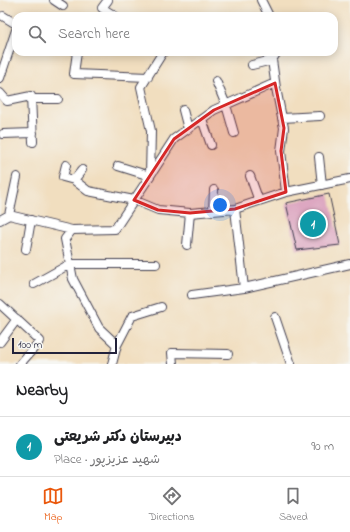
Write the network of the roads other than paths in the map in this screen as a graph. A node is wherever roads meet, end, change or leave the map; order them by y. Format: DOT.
graph roads {
  1 [pos="54,0"];
  2 [pos="108,0"];
  3 [pos="261,0"];
  4 [pos="63,6"];
  5 [pos="108,12"];
  6 [pos="267,12"];
  7 [pos="3,16"];
  8 [pos="12,22"];
  9 [pos="12,42"];
  10 [pos="76,56"];
  11 [pos="160,56"];
  12 [pos="274,56"];
  13 [pos="272,60"];
  14 [pos="252,65"];
  15 [pos="148,76"];
  16 [pos="0,78"];
  17 [pos="216,81"];
  18 [pos="275,83"];
  19 [pos="0,93"];
  20 [pos="31,99"];
  21 [pos="58,100"];
  22 [pos="226,105"];
  23 [pos="183,110"];
  24 [pos="320,116"];
  25 [pos="282,118"];
  26 [pos="202,119"];
  27 [pos="188,129"];
  28 [pos="32,133"];
  29 [pos="234,133"];
  30 [pos="3,134"];
  31 [pos="33,142"];
  32 [pos="211,145"];
  33 [pos="319,157"];
  34 [pos="66,165"];
  35 [pos="118,166"];
  36 [pos="82,170"];
  37 [pos="150,176"];
  38 [pos="250,176"];
  39 [pos="17,177"];
  40 [pos="74,180"];
  41 [pos="350,180"];
  42 [pos="322,185"];
  43 [pos="214,190"];
  44 [pos="286,192"];
  45 [pos="134,200"];
  46 [pos="259,201"];
  47 [pos="235,209"];
  48 [pos="213,211"];
  49 [pos="190,213"];
  50 [pos="9,215"];
  51 [pos="0,220"];
  52 [pos="31,220"];
  53 [pos="72,230"];
  54 [pos="187,245"];
  55 [pos="26,249"];
  56 [pos="70,264"];
  57 [pos="156,264"];
  58 [pos="350,264"];
  59 [pos="34,284"];
  60 [pos="244,288"];
  61 [pos="192,295"];
  62 [pos="0,304"];
  63 [pos="161,306"];
  64 [pos="275,317"];
  65 [pos="17,319"];
  66 [pos="0,342"];
  67 [pos="117,345"];
  68 [pos="228,354"];
  69 [pos="290,363"];
  70 [pos="20,364"];
  71 [pos="112,364"];
  72 [pos="173,364"];
  1 -- 4 [label="street"];
  2 -- 5 [label="street"];
  3 -- 6 [label="street"];
  7 -- 8 [label="street"];
  9 -- 16 [label="street"];
  10 -- 15 [label="street"];
  11 -- 15 [label="street"];
  12 -- 13 [label="street"];
  13 -- 14 [label="street"];
  13 -- 18 [label="street"];
  15 -- 37 [label="street"];
  17 -- 22 [label="street"];
  18 -- 22 [label="street"];
  18 -- 25 [label="street"];
  19 -- 20 [label="street"];
  20 -- 21 [label="street"];
  20 -- 28 [label="street"];
  22 -- 26 [label="street"];
  22 -- 29 [label="street"];
  23 -- 27 [label="street"];
  24 -- 25 [label="street"];
  25 -- 44 [label="street"];
  26 -- 27 [label="street"];
  26 -- 32 [label="street"];
  27 -- 37 [label="street"];
  28 -- 30 [label="street"];
  28 -- 31 [label="street"];
  33 -- 42 [label="street"];
  34 -- 40 [label="street"];
  35 -- 37 [label="street"];
  36 -- 40 [label="street"];
  37 -- 45 [label="street"];
  38 -- 46 [label="street"];
  39 -- 50 [label="street"];
  40 -- 45 [label="street"];
  41 -- 42 [label="street"];
  42 -- 44 [label="street"];
  43 -- 48 [label="street"];
  44 -- 46 [label="street"];
  45 -- 49 [label="street"];
  45 -- 53 [label="street"];
  46 -- 47 [label="street"];
  47 -- 48 [label="street"];
  47 -- 60 [label="street"];
  48 -- 49 [label="street"];
  49 -- 54 [label="street"];
  50 -- 51 [label="street"];
  50 -- 52 [label="street"];
  52 -- 53 [label="street"];
  52 -- 55 [label="street"];
  53 -- 56 [label="street"];
  56 -- 57 [label="street"];
  56 -- 59 [label="street"];
  56 -- 67 [label="street"];
  58 -- 60 [label="street"];
  60 -- 61 [label="street"];
  62 -- 65 [label="street"];
  63 -- 67 [label="street"];
  64 -- 69 [label="street"];
  65 -- 66 [label="street"];
  65 -- 70 [label="street"];
  67 -- 71 [label="street"];
  68 -- 72 [label="street"];
}
